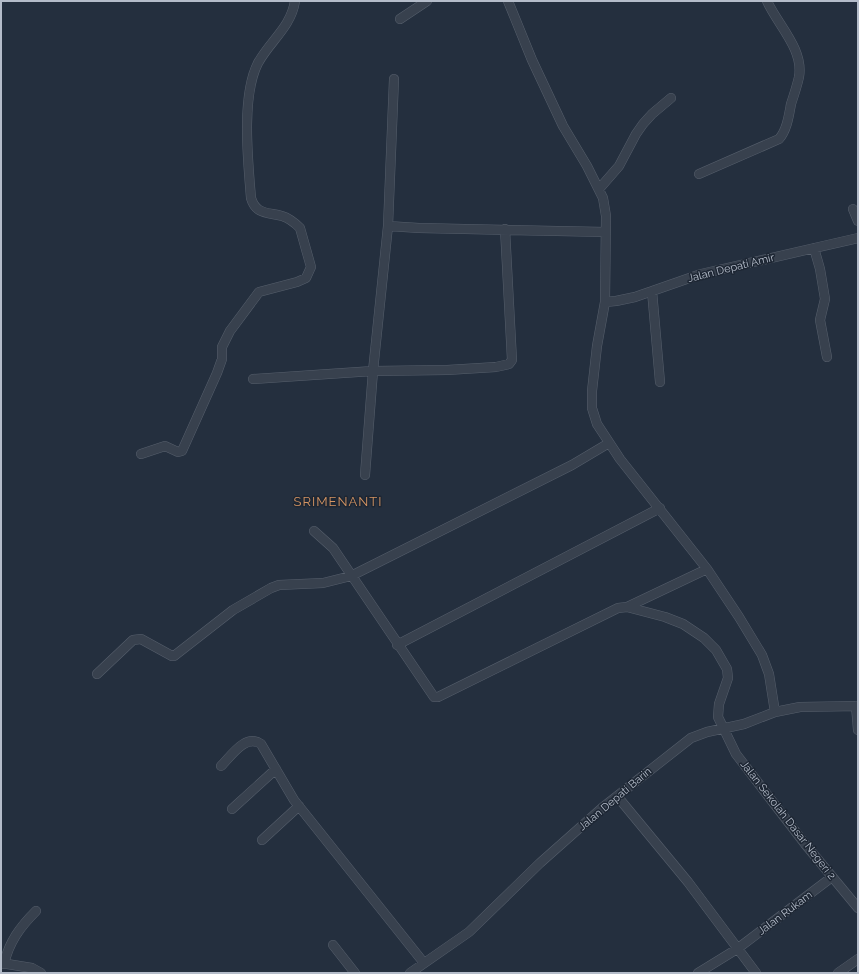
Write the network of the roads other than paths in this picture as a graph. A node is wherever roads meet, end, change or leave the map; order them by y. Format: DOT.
graph roads {
  1 [pos="295,1"];
  2 [pos="427,1"];
  3 [pos="508,1"];
  4 [pos="767,1"];
  5 [pos="400,19"];
  6 [pos="394,79"];
  7 [pos="671,98"];
  8 [pos="699,174"];
  9 [pos="599,189"];
  10 [pos="853,209"];
  11 [pos="858,221"];
  12 [pos="388,226"];
  13 [pos="505,229"];
  14 [pos="606,232"];
  15 [pos="858,238"];
  16 [pos="814,248"];
  17 [pos="652,291"];
  18 [pos="605,302"];
  19 [pos="827,357"];
  20 [pos="373,371"];
  21 [pos="253,379"];
  22 [pos="660,382"];
  23 [pos="609,444"];
  24 [pos="141,454"];
  25 [pos="365,475"];
  26 [pos="660,508"];
  27 [pos="314,531"];
  28 [pos="706,569"];
  29 [pos="351,576"];
  30 [pos="627,607"];
  31 [pos="397,645"];
  32 [pos="97,674"];
  33 [pos="857,706"];
  34 [pos="775,712"];
  35 [pos="724,728"];
  36 [pos="858,730"];
  37 [pos="221,766"];
  38 [pos="276,769"];
  39 [pos="617,796"];
  40 [pos="299,806"];
  41 [pos="232,809"];
  42 [pos="262,840"];
  43 [pos="832,877"];
  44 [pos="858,908"];
  45 [pos="36,911"];
  46 [pos="333,945"];
  47 [pos="737,949"];
  48 [pos="858,959"];
  49 [pos="2,963"];
  50 [pos="424,963"];
  51 [pos="41,973"];
  52 [pos="355,973"];
  53 [pos="410,973"];
  54 [pos="698,973"];
  55 [pos="756,973"];
  56 [pos="838,973"];
  1 -- 24 [label="street"];
  2 -- 5 [label="street"];
  3 -- 9 [label="street"];
  4 -- 8 [label="street"];
  6 -- 12 [label="street"];
  7 -- 9 [label="street"];
  9 -- 14 [label="street"];
  10 -- 11 [label="street"];
  12 -- 13 [label="street"];
  12 -- 20 [label="street"];
  13 -- 14 [label="street"];
  13 -- 20 [label="street"];
  14 -- 18 [label="street"];
  15 -- 16 [label="street, Jalan Depati Amir"];
  16 -- 17 [label="street, Jalan Depati Amir"];
  16 -- 19 [label="street"];
  17 -- 18 [label="street, Jalan Depati Amir"];
  17 -- 22 [label="street"];
  18 -- 23 [label="street"];
  20 -- 21 [label="street"];
  20 -- 25 [label="street"];
  23 -- 26 [label="street"];
  23 -- 29 [label="street"];
  26 -- 28 [label="street"];
  26 -- 31 [label="street"];
  27 -- 29 [label="street"];
  28 -- 30 [label="street"];
  28 -- 34 [label="street"];
  29 -- 31 [label="street"];
  29 -- 32 [label="street"];
  30 -- 31 [label="street"];
  30 -- 35 [label="street, Jalan Sekolah Dasar Negeri 2"];
  33 -- 34 [label="street, Jalan Depati Barin"];
  33 -- 36 [label="street"];
  34 -- 35 [label="street, Jalan Depati Barin"];
  35 -- 39 [label="street, Jalan Depati Barin"];
  35 -- 43 [label="street, Jalan Sekolah Dasar Negeri 2"];
  37 -- 38 [label="street"];
  38 -- 40 [label="street"];
  38 -- 41 [label="street"];
  39 -- 47 [label="street"];
  39 -- 50 [label="street, Jalan Depati Barin"];
  40 -- 42 [label="street"];
  40 -- 50 [label="street"];
  43 -- 44 [label="street, Jalan Sekolah Dasar Negeri 2"];
  43 -- 47 [label="street, Jalan Rukam"];
  45 -- 49 [label="street"];
  46 -- 52 [label="street"];
  47 -- 54 [label="street, Jalan Rukam"];
  47 -- 55 [label="street"];
  48 -- 56 [label="street"];
  49 -- 51 [label="street"];
  50 -- 53 [label="street, Jalan Depati Barin"];
}
